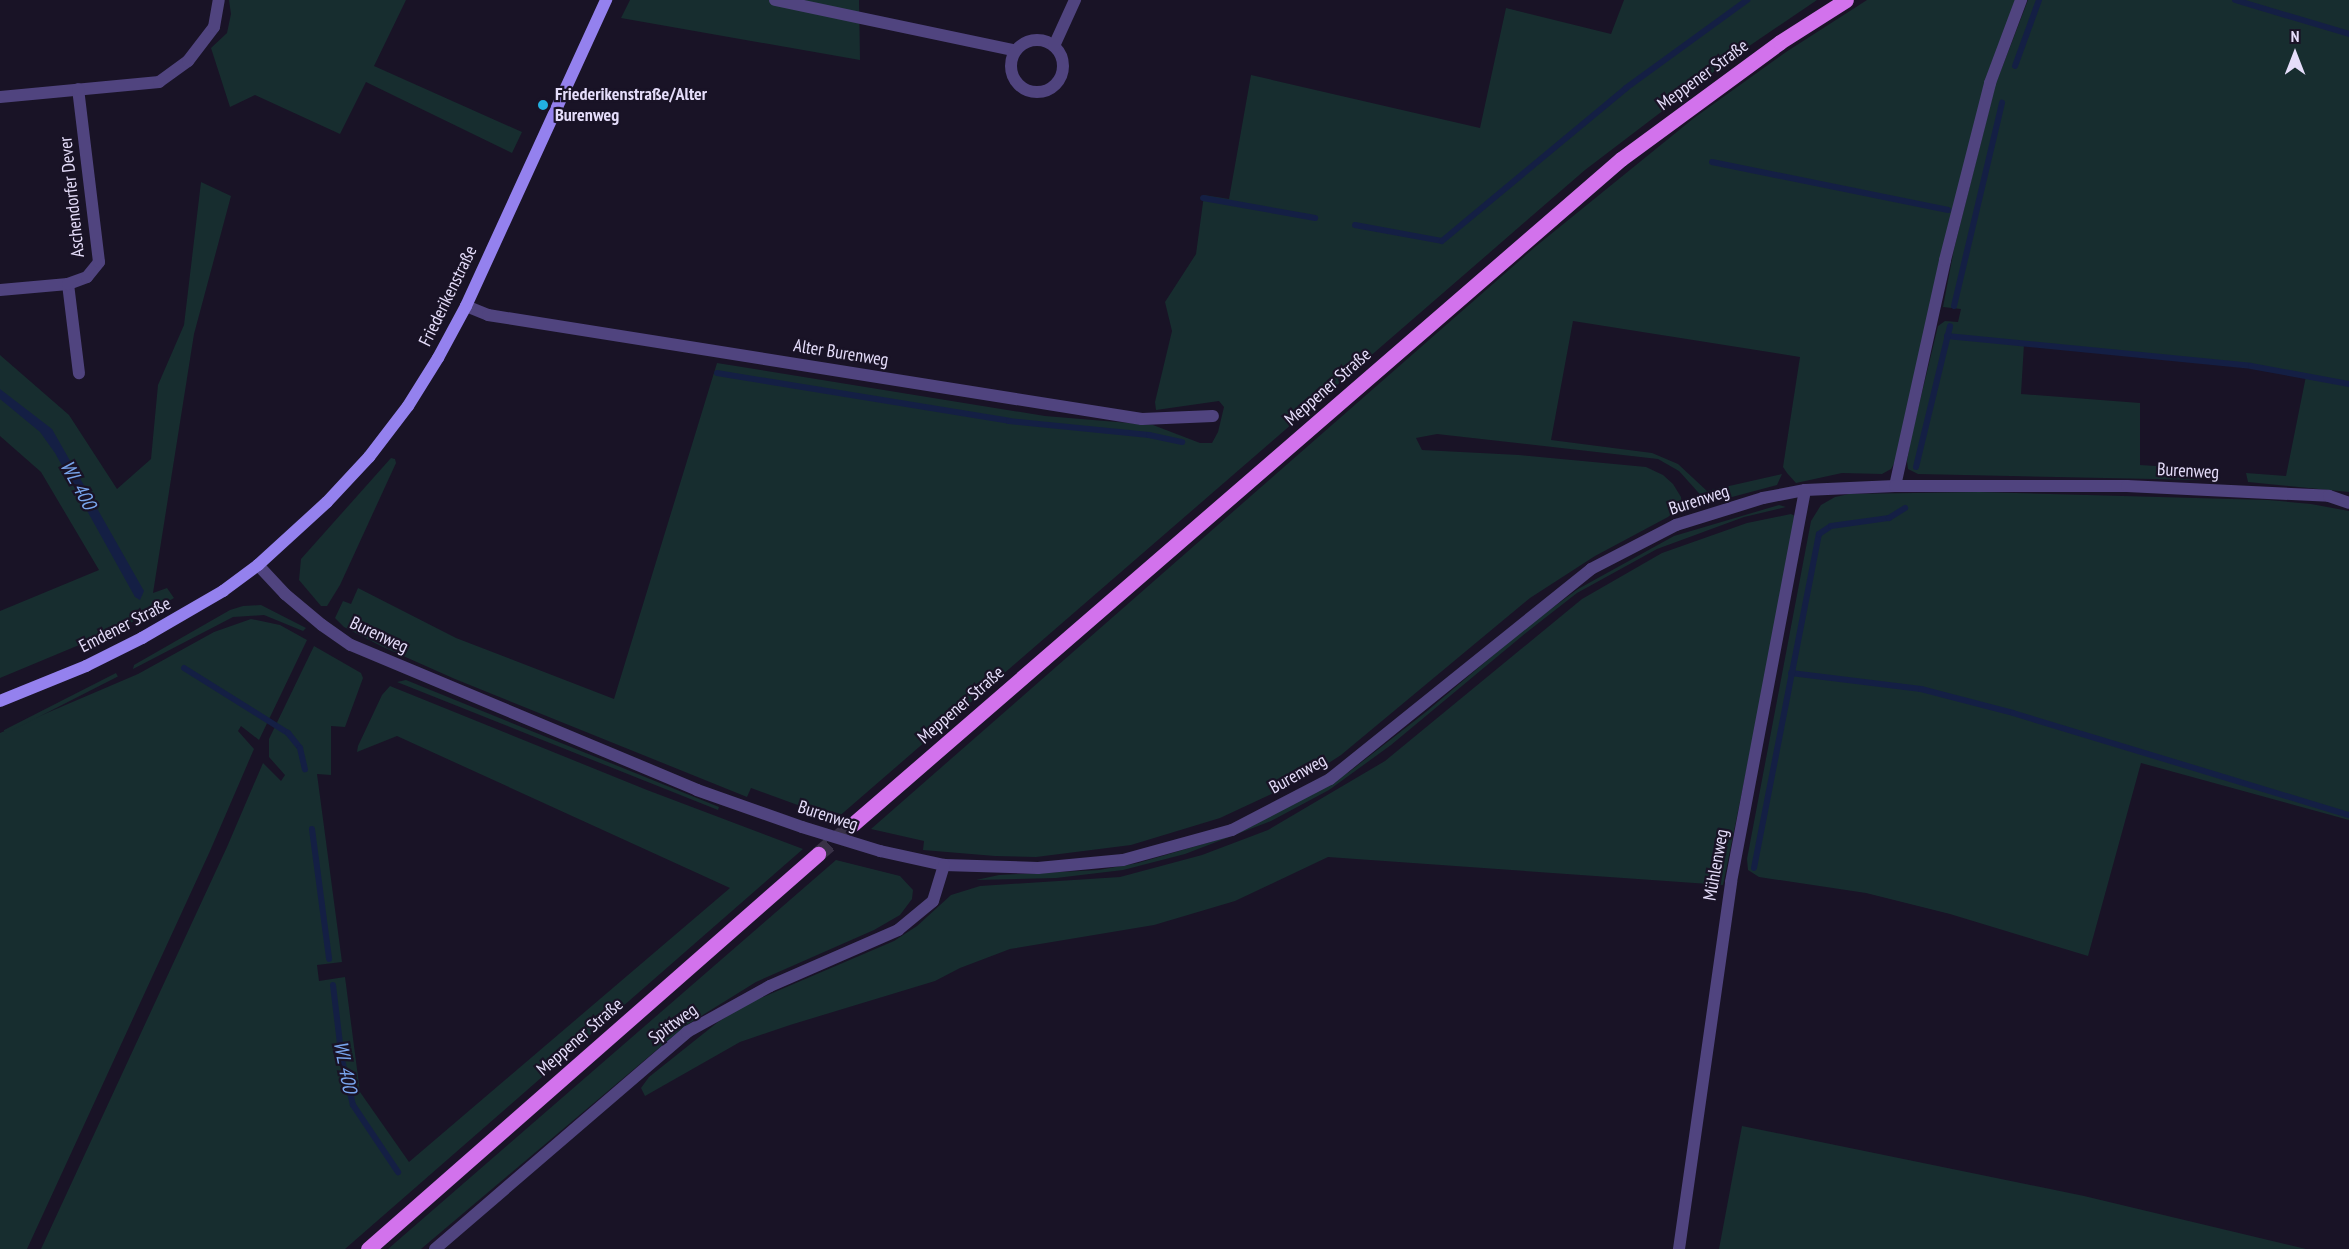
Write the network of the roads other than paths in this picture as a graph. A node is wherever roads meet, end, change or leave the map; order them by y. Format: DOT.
graph roads {
  1 [pos="219,0"];
  2 [pos="606,0"];
  3 [pos="775,0"];
  4 [pos="1075,0"];
  5 [pos="1845,0"];
  6 [pos="2021,0"];
  7 [pos="1054,46"];
  8 [pos="1016,51"];
  9 [pos="78,89"];
  10 [pos="0,97"];
  11 [pos="68,284"];
  12 [pos="0,290"];
  13 [pos="466,306"];
  14 [pos="79,374"];
  15 [pos="1213,416"];
  16 [pos="1895,486"];
  17 [pos="1805,490"];
  18 [pos="2349,502"];
  19 [pos="258,564"];
  20 [pos="0,701"];
  21 [pos="853,824"];
  22 [pos="818,854"];
  23 [pos="944,864"];
  24 [pos="368,1249"];
  25 [pos="435,1249"];
  26 [pos="1679,1249"];
  1 -- 9 [label="street"];
  2 -- 13 [label="street, Friederikenstraße"];
  3 -- 8 [label="street"];
  4 -- 7 [label="street"];
  5 -- 21 [label="main road, Meppener Straße"];
  6 -- 16 [label="street"];
  7 -- 8 [label="street"];
  7 -- 8 [label="street"];
  9 -- 10 [label="street"];
  9 -- 11 [label="street, Aschendorfer Dever"];
  11 -- 12 [label="street, Aschendorfer Dever"];
  11 -- 14 [label="street, Aschendorfer Dever"];
  13 -- 15 [label="street, Alter Burenweg"];
  13 -- 19 [label="street, Friederikenstraße"];
  16 -- 17 [label="street, Burenweg"];
  16 -- 18 [label="street, Burenweg"];
  17 -- 23 [label="street, Burenweg"];
  17 -- 26 [label="street, Mühlenweg"];
  19 -- 20 [label="street, Emdener Straße"];
  19 -- 23 [label="street, Burenweg, bridge"];
  22 -- 24 [label="main road, Meppener Straße"];
  23 -- 25 [label="street, Spittweg"];
}
